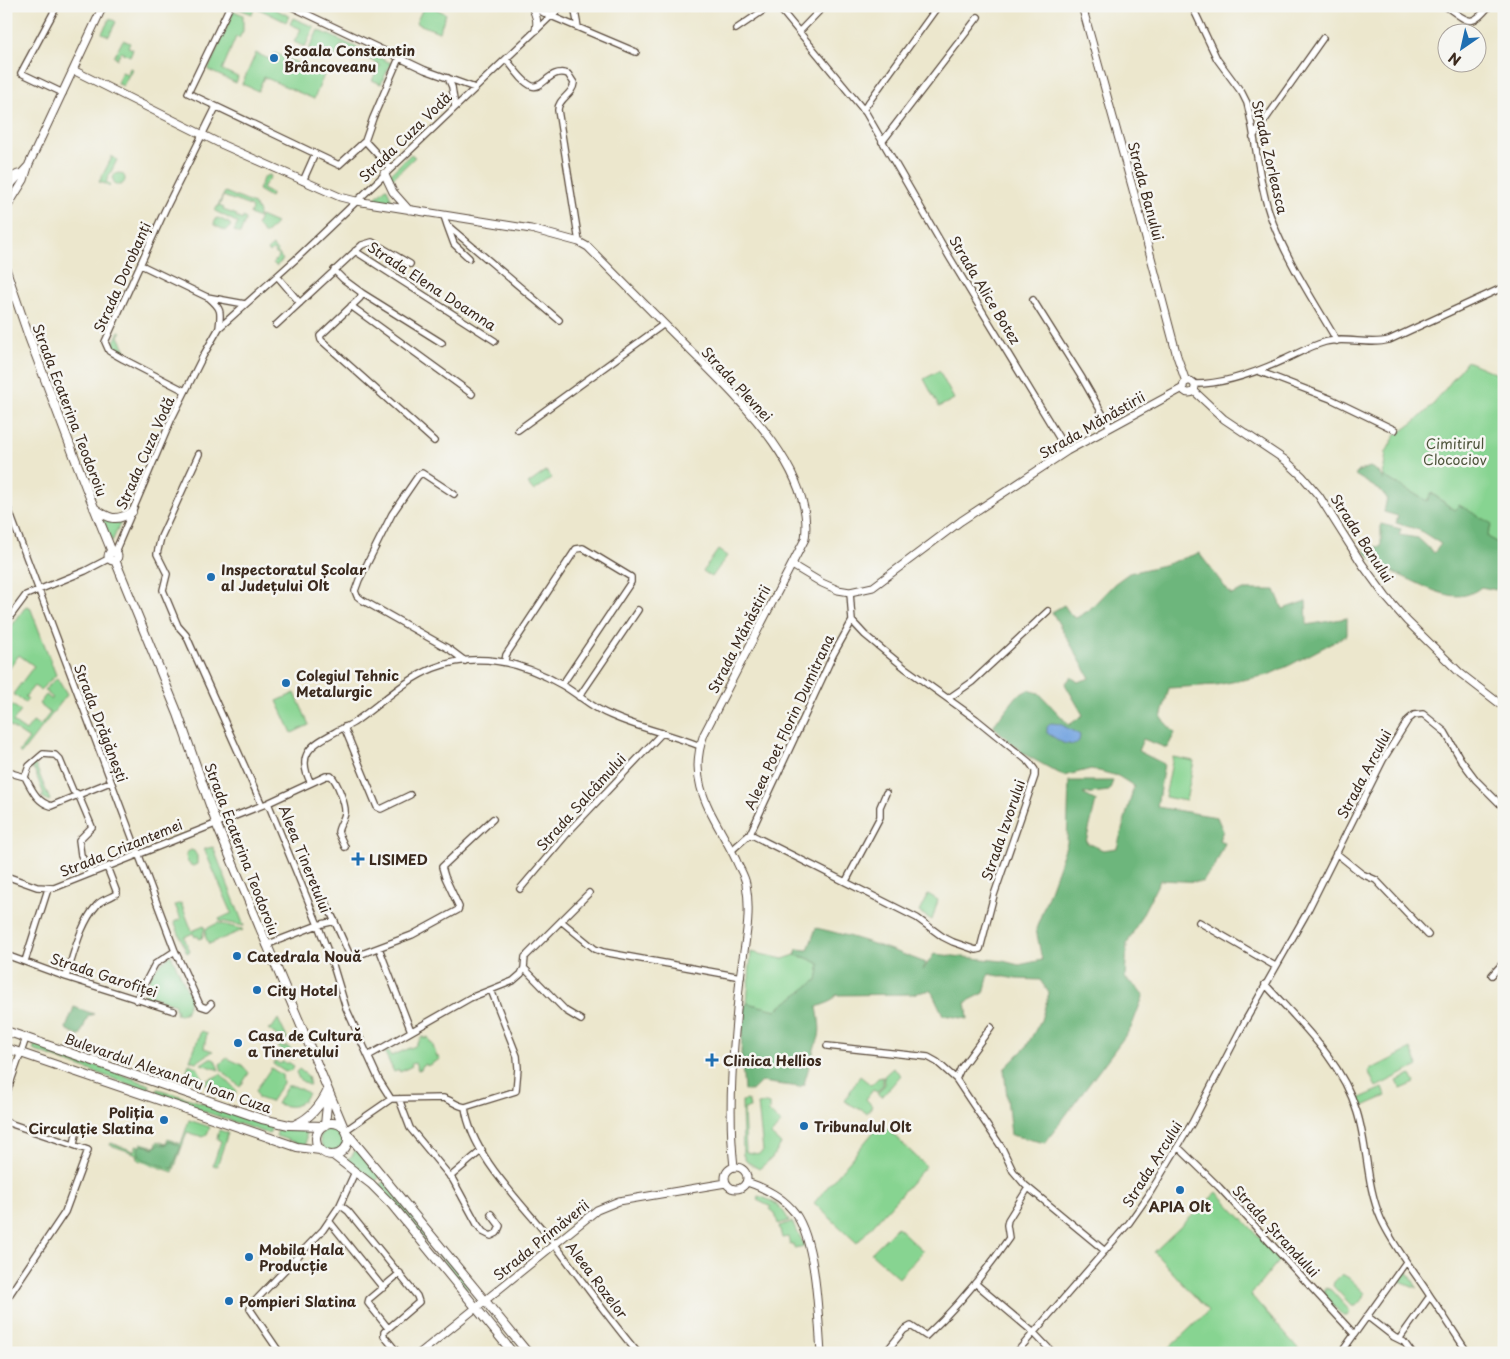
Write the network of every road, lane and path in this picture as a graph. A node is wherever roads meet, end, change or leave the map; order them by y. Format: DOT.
graph roads {
  1 [pos="57,6"];
  2 [pos="103,6"];
  3 [pos="230,6"];
  4 [pos="290,6"];
  5 [pos="532,6"];
  6 [pos="560,6"];
  7 [pos="574,6"];
  8 [pos="824,6"];
  9 [pos="938,6"];
  10 [pos="1082,6"];
  11 [pos="1192,6"];
  12 [pos="1445,6"];
  13 [pos="1489,6"];
  14 [pos="551,16"];
  15 [pos="978,17"];
  16 [pos="578,28"];
  17 [pos="736,29"];
  18 [pos="536,30"];
  19 [pos="799,32"];
  20 [pos="1323,38"];
  21 [pos="636,52"];
  22 [pos="399,58"];
  23 [pos="506,59"];
  24 [pos="73,70"];
  25 [pos="448,78"];
  26 [pos="475,88"];
  27 [pos="62,93"];
  28 [pos="216,107"];
  29 [pos="455,107"];
  30 [pos="863,110"];
  31 [pos="202,135"];
  32 [pos="1253,137"];
  33 [pos="365,141"];
  34 [pos="882,142"];
  35 [pos="315,154"];
  36 [pos="29,164"];
  37 [pos="387,171"];
  38 [pos="6,180"];
  39 [pos="303,181"];
  40 [pos="6,190"];
  41 [pos="356,202"];
  42 [pos="6,209"];
  43 [pos="410,211"];
  44 [pos="444,216"];
  45 [pos="447,225"];
  46 [pos="579,242"];
  47 [pos="355,251"];
  48 [pos="469,258"];
  49 [pos="410,264"];
  50 [pos="141,265"];
  51 [pos="334,270"];
  52 [pos="7,275"];
  53 [pos="277,276"];
  54 [pos="1504,287"];
  55 [pos="362,294"];
  56 [pos="207,297"];
  57 [pos="1032,300"];
  58 [pos="300,303"];
  59 [pos="245,304"];
  60 [pos="351,306"];
  61 [pos="559,320"];
  62 [pos="276,324"];
  63 [pos="664,324"];
  64 [pos="219,328"];
  65 [pos="1337,340"];
  66 [pos="495,341"];
  67 [pos="442,343"];
  68 [pos="1258,371"];
  69 [pos="1184,385"];
  70 [pos="1194,388"];
  71 [pos="186,391"];
  72 [pos="472,394"];
  73 [pos="1110,427"];
  74 [pos="518,430"];
  75 [pos="1395,430"];
  76 [pos="434,441"];
  77 [pos="1067,451"];
  78 [pos="200,454"];
  79 [pos="454,494"];
  80 [pos="6,503"];
  81 [pos="94,508"];
  82 [pos="132,512"];
  83 [pos="113,555"];
  84 [pos="792,565"];
  85 [pos="38,591"];
  86 [pos="850,592"];
  87 [pos="638,610"];
  88 [pos="1048,611"];
  89 [pos="852,621"];
  90 [pos="6,622"];
  91 [pos="465,661"];
  92 [pos="505,662"];
  93 [pos="562,685"];
  94 [pos="579,697"];
  95 [pos="949,698"];
  96 [pos="1504,707"];
  97 [pos="344,727"];
  98 [pos="662,733"];
  99 [pos="700,746"];
  100 [pos="6,770"];
  101 [pos="25,777"];
  102 [pos="110,782"];
  103 [pos="311,783"];
  104 [pos="886,793"];
  105 [pos="78,794"];
  106 [pos="410,795"];
  107 [pos="265,804"];
  108 [pos="1504,808"];
  109 [pos="493,819"];
  110 [pos="216,823"];
  111 [pos="750,834"];
  112 [pos="344,847"];
  113 [pos="731,851"];
  114 [pos="1336,853"];
  115 [pos="138,855"];
  116 [pos="107,867"];
  117 [pos="91,873"];
  118 [pos="6,876"];
  119 [pos="846,881"];
  120 [pos="48,889"];
  121 [pos="520,889"];
  122 [pos="590,893"];
  123 [pos="325,900"];
  124 [pos="562,921"];
  125 [pos="335,922"];
  126 [pos="1200,922"];
  127 [pos="318,925"];
  128 [pos="1428,935"];
  129 [pos="266,945"];
  130 [pos="379,948"];
  131 [pos="174,951"];
  132 [pos="6,955"];
  133 [pos="25,961"];
  134 [pos="1504,962"];
  135 [pos="1275,966"];
  136 [pos="524,968"];
  137 [pos="1492,975"];
  138 [pos="66,977"];
  139 [pos="741,977"];
  140 [pos="1265,984"];
  141 [pos="491,990"];
  142 [pos="136,1000"];
  143 [pos="211,1004"];
  144 [pos="174,1011"];
  145 [pos="580,1020"];
  146 [pos="991,1027"];
  147 [pos="6,1031"];
  148 [pos="412,1031"];
  149 [pos="26,1038"];
  150 [pos="826,1046"];
  151 [pos="6,1048"];
  152 [pos="21,1053"];
  153 [pos="368,1056"];
  154 [pos="956,1080"];
  155 [pos="328,1090"];
  156 [pos="6,1095"];
  157 [pos="391,1099"];
  158 [pos="399,1099"];
  159 [pos="465,1107"];
  160 [pos="6,1122"];
  161 [pos="293,1125"];
  162 [pos="324,1125"];
  163 [pos="346,1130"];
  164 [pos="76,1134"];
  165 [pos="74,1145"];
  166 [pos="1178,1147"];
  167 [pos="320,1150"];
  168 [pos="482,1150"];
  169 [pos="333,1155"];
  170 [pos="734,1167"];
  171 [pos="355,1172"];
  172 [pos="450,1177"];
  173 [pos="746,1182"];
  174 [pos="726,1183"];
  175 [pos="1028,1188"];
  176 [pos="340,1205"];
  177 [pos="491,1214"];
  178 [pos="329,1221"];
  179 [pos="555,1244"];
  180 [pos="1105,1251"];
  181 [pos="1406,1262"];
  182 [pos="400,1273"];
  183 [pos="975,1283"];
  184 [pos="383,1288"];
  185 [pos="1430,1296"];
  186 [pos="6,1300"];
  187 [pos="486,1300"];
  188 [pos="477,1308"];
  189 [pos="1367,1316"];
  190 [pos="388,1328"];
  191 [pos="1034,1333"];
  192 [pos="1354,1334"];
  193 [pos="1400,1338"];
  194 [pos="280,1353"];
  195 [pos="398,1353"];
  196 [pos="420,1353"];
  197 [pos="513,1353"];
  198 [pos="528,1353"];
  199 [pos="638,1353"];
  200 [pos="821,1353"];
  201 [pos="884,1353"];
  202 [pos="1016,1353"];
  203 [pos="1053,1353"];
  204 [pos="1341,1353"];
  205 [pos="1412,1353"];
  206 [pos="1468,1353"];
  1 -- 27 [label="street"];
  2 -- 24 [label="street"];
  3 -- 28 [label="street"];
  4 -- 22 [label="street"];
  5 -- 14 [label="street"];
  5 -- 18 [label="street"];
  6 -- 14 [label="street, Strada Cuza Vodă"];
  7 -- 16 [label="street"];
  8 -- 19 [label="street"];
  9 -- 30 [label="street"];
  10 -- 69 [label="street, Strada Banului"];
  11 -- 32 [label="street, Strada Zorleasca"];
  12 -- 13 [label="street"];
  14 -- 16 [label="street"];
  14 -- 18 [label="street, Strada Cuza Vodă"];
  15 -- 34 [label="street"];
  16 -- 21 [label="street"];
  17 -- 19 [label="street, Strada Alice Botez"];
  18 -- 23 [label="street, Strada Cuza Vodă"];
  19 -- 30 [label="street, Strada Alice Botez"];
  20 -- 32 [label="street"];
  22 -- 25 [label="street"];
  22 -- 33 [label="street"];
  23 -- 26 [label="street, Strada Cuza Vodă"];
  23 -- 46 [label="street"];
  24 -- 27 [label="street"];
  24 -- 31 [label="street"];
  25 -- 26 [label="street"];
  25 -- 29 [label="street"];
  26 -- 29 [label="street, Strada Cuza Vodă"];
  27 -- 36 [label="street"];
  28 -- 31 [label="street"];
  28 -- 35 [label="street"];
  29 -- 37 [label="street, Strada Cuza Vodă"];
  30 -- 34 [label="street, Strada Alice Botez"];
  31 -- 39 [label="street"];
  31 -- 50 [label="street, Strada Dorobanți"];
  32 -- 65 [label="street, Strada Zorleasca"];
  33 -- 35 [label="street"];
  33 -- 37 [label="street"];
  34 -- 77 [label="street, Strada Alice Botez"];
  35 -- 39 [label="street"];
  36 -- 38 [label="street"];
  36 -- 40 [label="street"];
  36 -- 42 [label="street"];
  37 -- 41 [label="street, Strada Cuza Vodă"];
  37 -- 43 [label="street"];
  39 -- 41 [label="street"];
  41 -- 43 [label="street"];
  41 -- 53 [label="street, Strada Cuza Vodă"];
  43 -- 44 [label="street"];
  44 -- 45 [label="street"];
  44 -- 46 [label="street"];
  45 -- 48 [label="street"];
  45 -- 61 [label="street"];
  46 -- 63 [label="street, Strada Plevnei"];
  47 -- 49 [label="street, Strada Elena Doamna"];
  47 -- 51 [label="street, Strada Elena Doamna"];
  47 -- 66 [label="street, Strada Elena Doamna"];
  50 -- 56 [label="street"];
  50 -- 71 [label="street, Strada Dorobanți"];
  51 -- 55 [label="street"];
  51 -- 58 [label="street"];
  52 -- 81 [label="main road, Strada Ecaterina Teodoroiu"];
  53 -- 58 [label="street"];
  53 -- 59 [label="street, Strada Cuza Vodă"];
  54 -- 65 [label="street"];
  55 -- 60 [label="street"];
  55 -- 67 [label="street"];
  56 -- 59 [label="street"];
  56 -- 64 [label="street"];
  57 -- 73 [label="street"];
  58 -- 62 [label="street"];
  59 -- 64 [label="street, Strada Cuza Vodă"];
  60 -- 72 [label="street"];
  60 -- 76 [label="street"];
  63 -- 74 [label="street"];
  63 -- 84 [label="street, Strada Plevnei"];
  64 -- 71 [label="street, Strada Cuza Vodă"];
  65 -- 68 [label="street"];
  68 -- 70 [label="street"];
  68 -- 75 [label="street"];
  69 -- 70 [label="street"];
  69 -- 70 [label="street"];
  69 -- 73 [label="street, Strada Mănăstirii"];
  70 -- 96 [label="street, Strada Banului"];
  71 -- 82 [label="street, Strada Cuza Vodă"];
  73 -- 77 [label="street, Strada Mănăstirii"];
  77 -- 86 [label="street, Strada Mănăstirii"];
  78 -- 107 [label="street"];
  79 -- 91 [label="street"];
  80 -- 85 [label="street, Strada Drăgănești"];
  81 -- 82 [label="main road"];
  81 -- 83 [label="main road, Strada Ecaterina Teodoroiu"];
  82 -- 83 [label="street, Strada Cuza Vodă"];
  83 -- 85 [label="street"];
  83 -- 110 [label="main road, Strada Ecaterina Teodoroiu"];
  84 -- 86 [label="street"];
  84 -- 99 [label="street, Strada Mănăstirii"];
  85 -- 90 [label="street"];
  85 -- 102 [label="street, Strada Drăgănești"];
  86 -- 89 [label="street"];
  87 -- 94 [label="street"];
  88 -- 95 [label="street"];
  89 -- 95 [label="street, Strada Izvorului"];
  89 -- 111 [label="street, Aleea Poet Florin Dumitrana"];
  91 -- 92 [label="street"];
  91 -- 97 [label="street"];
  92 -- 93 [label="street"];
  92 -- 93 [label="street"];
  93 -- 94 [label="street"];
  94 -- 98 [label="street"];
  95 -- 119 [label="street, Strada Izvorului"];
  97 -- 103 [label="street"];
  97 -- 106 [label="street"];
  98 -- 99 [label="street"];
  98 -- 121 [label="street, Strada Salcâmului"];
  99 -- 113 [label="street, Strada Mănăstirii"];
  100 -- 101 [label="street"];
  101 -- 105 [label="street"];
  101 -- 105 [label="street"];
  102 -- 105 [label="street"];
  102 -- 115 [label="street, Strada Drăgănești"];
  103 -- 107 [label="street, Strada Crizantemei"];
  103 -- 112 [label="street, Strada Crizantemei"];
  104 -- 119 [label="street"];
  105 -- 117 [label="street"];
  107 -- 110 [label="street, Strada Crizantemei"];
  107 -- 127 [label="street, Aleea Tineretului"];
  108 -- 114 [label="street, Strada Arcului"];
  109 -- 130 [label="street, Aleea Tineretului"];
  110 -- 115 [label="street, Strada Crizantemei"];
  110 -- 129 [label="main road, Strada Ecaterina Teodoroiu"];
  111 -- 113 [label="street"];
  111 -- 119 [label="street, Strada Izvorului"];
  113 -- 139 [label="street, Strada Mănăstirii"];
  114 -- 128 [label="street"];
  114 -- 135 [label="street, Strada Arcului"];
  115 -- 116 [label="street, Strada Crizantemei"];
  115 -- 131 [label="street, Strada Drăgănești"];
  116 -- 117 [label="street, Strada Crizantemei"];
  116 -- 138 [label="street"];
  117 -- 120 [label="street, Strada Crizantemei"];
  118 -- 120 [label="street, Strada Crizantemei"];
  120 -- 133 [label="street"];
  122 -- 124 [label="street"];
  123 -- 125 [label="street, Aleea Tineretului"];
  124 -- 136 [label="street"];
  124 -- 139 [label="street"];
  125 -- 127 [label="street, Aleea Tineretului"];
  125 -- 130 [label="street, Aleea Tineretului"];
  126 -- 135 [label="street"];
  127 -- 129 [label="street, Aleea Tineretului"];
  127 -- 153 [label="street, Aleea Tineretului"];
  129 -- 155 [label="main road, Strada Ecaterina Teodoroiu"];
  130 -- 148 [label="street"];
  131 -- 142 [label="street"];
  131 -- 143 [label="street, Strada Drăgănești"];
  132 -- 133 [label="street, Strada Garofiței"];
  133 -- 138 [label="street, Strada Garofiței"];
  134 -- 137 [label="street"];
  135 -- 140 [label="street, Strada Arcului"];
  136 -- 141 [label="street"];
  136 -- 145 [label="street"];
  138 -- 142 [label="street, Strada Garofiței"];
  139 -- 170 [label="street, Strada Mănăstirii"];
  140 -- 166 [label="street, Strada Arcului"];
  140 -- 181 [label="street"];
  141 -- 148 [label="street"];
  141 -- 159 [label="street"];
  142 -- 144 [label="street, Strada Garofiței"];
  146 -- 154 [label="street"];
  147 -- 149 [label="main road, Bulevardul Alexandru Ioan Cuza"];
  148 -- 153 [label="street"];
  149 -- 152 [label="street"];
  149 -- 161 [label="main road, Bulevardul Alexandru Ioan Cuza"];
  150 -- 154 [label="street"];
  151 -- 152 [label="main road, Bulevardul Alexandru Ioan Cuza"];
  152 -- 156 [label="street"];
  152 -- 167 [label="main road, Bulevardul Alexandru Ioan Cuza"];
  153 -- 157 [label="street, Aleea Tineretului"];
  154 -- 175 [label="street"];
  155 -- 161 [label="main road"];
  155 -- 162 [label="main road, Strada Ecaterina Teodoroiu"];
  155 -- 163 [label="main road, Strada Ecaterina Teodoroiu"];
  157 -- 158 [label="street"];
  157 -- 163 [label="street"];
  158 -- 159 [label="street"];
  158 -- 172 [label="street"];
  159 -- 168 [label="street, Aleea Rozelor"];
  160 -- 165 [label="street"];
  161 -- 162 [label="main road, Bulevardul Alexandru Ioan Cuza"];
  162 -- 163 [label="main road"];
  162 -- 167 [label="main road"];
  163 -- 169 [label="main road"];
  163 -- 187 [label="main road"];
  164 -- 165 [label="street"];
  165 -- 186 [label="street"];
  166 -- 180 [label="street, Strada Arcului"];
  166 -- 192 [label="street, Strada Ștrandului"];
  167 -- 169 [label="main road"];
  168 -- 172 [label="street"];
  168 -- 179 [label="street, Aleea Rozelor"];
  169 -- 171 [label="main road"];
  170 -- 173 [label="street"];
  170 -- 174 [label="street"];
  171 -- 176 [label="street"];
  171 -- 188 [label="main road"];
  172 -- 177 [label="street"];
  173 -- 174 [label="street, Strada Primăverii"];
  173 -- 200 [label="street"];
  174 -- 179 [label="street, Strada Primăverii"];
  175 -- 180 [label="street"];
  175 -- 183 [label="street"];
  176 -- 178 [label="street"];
  176 -- 182 [label="street"];
  178 -- 184 [label="street"];
  178 -- 194 [label="street"];
  179 -- 187 [label="street, Strada Primăverii"];
  179 -- 199 [label="street, Aleea Rozelor"];
  180 -- 191 [label="street, Strada Arcului"];
  181 -- 185 [label="street"];
  181 -- 189 [label="street"];
  182 -- 184 [label="street"];
  182 -- 190 [label="street"];
  183 -- 191 [label="street"];
  183 -- 201 [label="street"];
  184 -- 190 [label="street"];
  185 -- 193 [label="street"];
  185 -- 206 [label="street"];
  187 -- 188 [label="street, Strada Primăverii"];
  187 -- 198 [label="main road"];
  188 -- 196 [label="street, Strada Primăverii"];
  188 -- 197 [label="main road"];
  189 -- 192 [label="street"];
  189 -- 193 [label="street"];
  190 -- 195 [label="street"];
  191 -- 202 [label="street, Strada Arcului"];
  191 -- 203 [label="street"];
  192 -- 204 [label="street"];
  193 -- 205 [label="street"];
}
